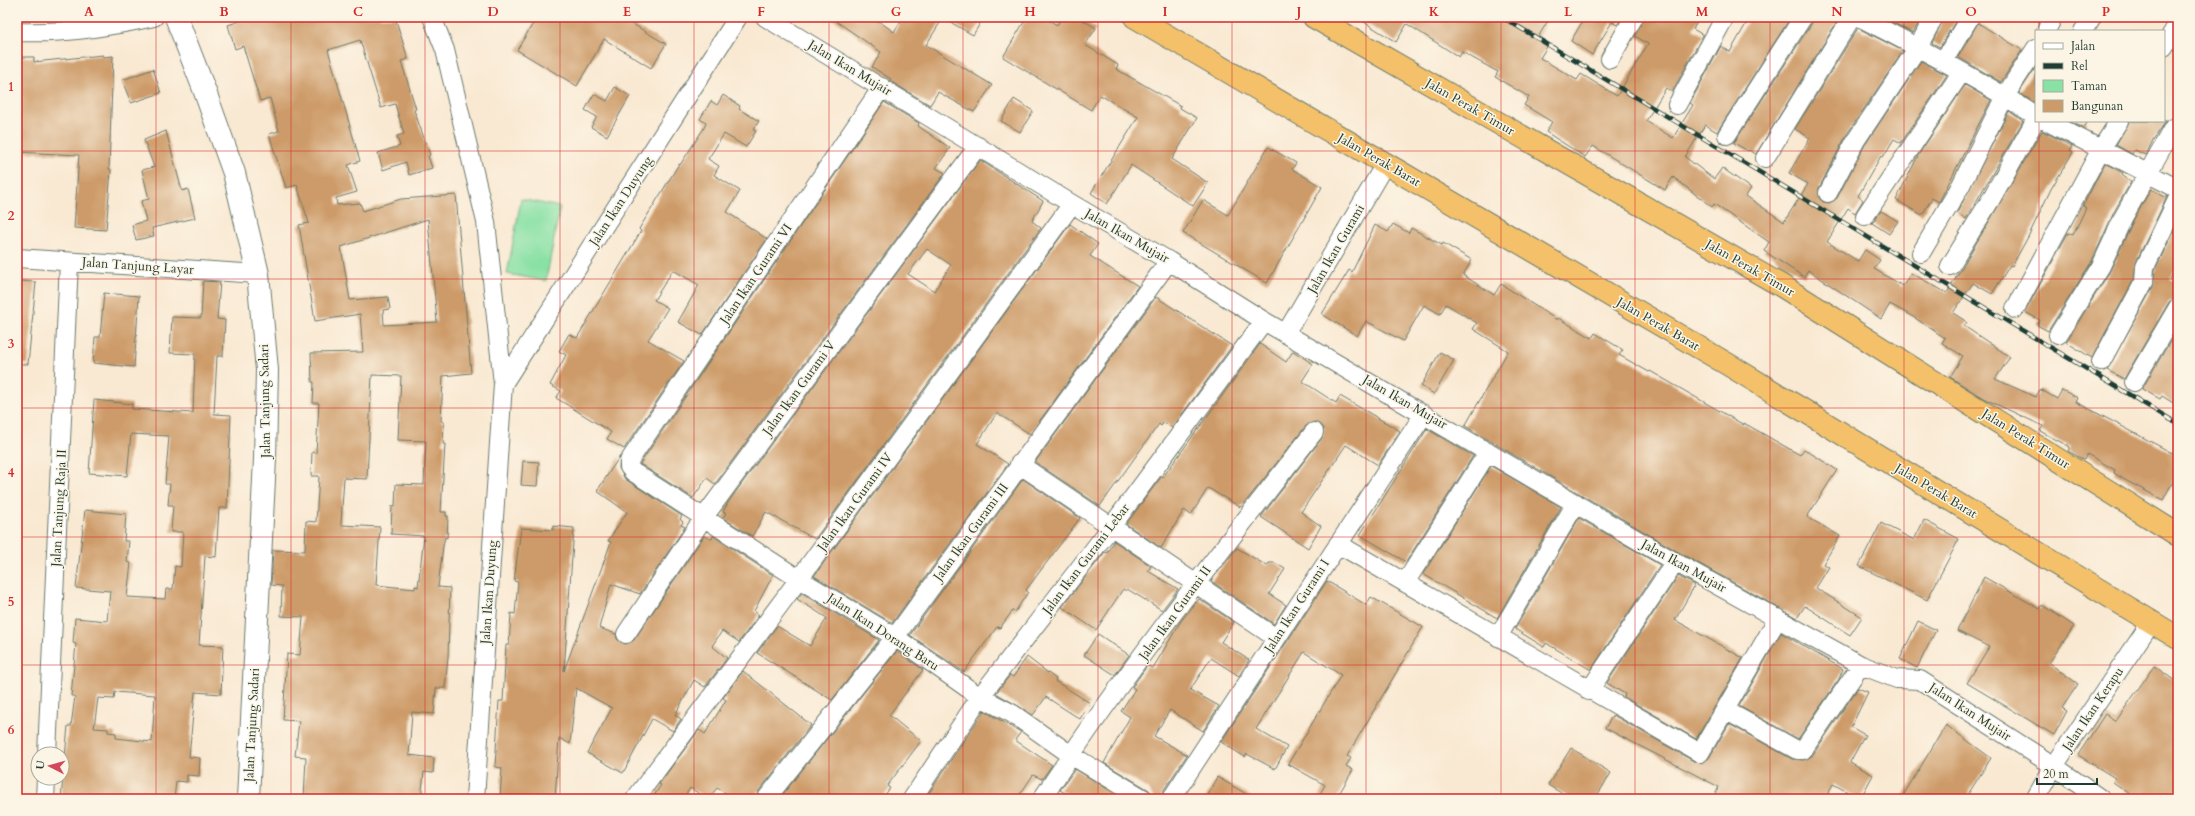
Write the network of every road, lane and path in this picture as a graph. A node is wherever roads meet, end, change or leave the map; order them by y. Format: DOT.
graph roads {
  1 [pos="154,17"];
  2 [pos="176,17"];
  3 [pos="432,17"];
  4 [pos="738,17"];
  5 [pos="764,17"];
  6 [pos="1135,17"];
  7 [pos="1314,17"];
  8 [pos="1634,17"];
  9 [pos="1725,17"];
  10 [pos="1803,17"];
  11 [pos="1852,17"];
  12 [pos="1859,17"];
  13 [pos="1934,17"];
  14 [pos="1970,17"];
  15 [pos="2053,17"];
  16 [pos="2092,17"];
  17 [pos="2178,23"];
  18 [pos="2046,30"];
  19 [pos="2084,30"];
  20 [pos="17,32"];
  21 [pos="2165,45"];
  22 [pos="1918,47"];
  23 [pos="2035,50"];
  24 [pos="1610,59"];
  25 [pos="1944,60"];
  26 [pos="1961,72"];
  27 [pos="882,87"];
  28 [pos="2005,96"];
  29 [pos="1677,105"];
  30 [pos="2035,116"];
  31 [pos="2035,119"];
  32 [pos="2048,122"];
  33 [pos="2117,122"];
  34 [pos="2173,128"];
  35 [pos="1727,135"];
  36 [pos="978,146"];
  37 [pos="2101,149"];
  38 [pos="1765,158"];
  39 [pos="1385,164"];
  40 [pos="2149,173"];
  41 [pos="2178,189"];
  42 [pos="1828,193"];
  43 [pos="2178,198"];
  44 [pos="1072,204"];
  45 [pos="1865,216"];
  46 [pos="1921,253"];
  47 [pos="17,258"];
  48 [pos="1169,261"];
  49 [pos="70,262"];
  50 [pos="1950,266"];
  51 [pos="258,274"];
  52 [pos="2178,307"];
  53 [pos="2015,308"];
  54 [pos="1264,321"];
  55 [pos="1286,334"];
  56 [pos="2058,336"];
  57 [pos="2100,362"];
  58 [pos="2134,382"];
  59 [pos="503,384"];
  60 [pos="1424,414"];
  61 [pos="1314,432"];
  62 [pos="1488,452"];
  63 [pos="629,461"];
  64 [pos="1019,464"];
  65 [pos="1576,503"];
  66 [pos="704,516"];
  67 [pos="1110,528"];
  68 [pos="2178,535"];
  69 [pos="1338,544"];
  70 [pos="1675,562"];
  71 [pos="799,579"];
  72 [pos="1196,583"];
  73 [pos="1405,583"];
  74 [pos="1778,618"];
  75 [pos="2152,621"];
  76 [pos="626,634"];
  77 [pos="895,637"];
  78 [pos="1498,637"];
  79 [pos="1276,638"];
  80 [pos="2178,638"];
  81 [pos="1861,665"];
  82 [pos="1589,691"];
  83 [pos="980,697"];
  84 [pos="1725,710"];
  85 [pos="48,746"];
  86 [pos="1071,755"];
  87 [pos="2054,766"];
  88 [pos="46,786"];
  89 [pos="45,799"];
  90 [pos="248,799"];
  91 [pos="475,799"];
  92 [pos="635,799"];
  93 [pos="766,799"];
  94 [pos="912,799"];
  95 [pos="1042,799"];
  96 [pos="1144,799"];
  97 [pos="1171,799"];
  98 [pos="2035,799"];
  99 [pos="2101,799"];
  1 -- 20 [label="street"];
  2 -- 51 [label="street, Jalan Tanjung Sadari"];
  3 -- 59 [label="street, Jalan Ikan Duyung"];
  4 -- 59 [label="street, Jalan Ikan Duyung"];
  5 -- 27 [label="street, Jalan Ikan Mujair"];
  6 -- 39 [label="highway, Jalan Perak Barat"];
  7 -- 68 [label="highway, Jalan Perak Timur"];
  8 -- 24 [label="street"];
  9 -- 29 [label="street"];
  10 -- 35 [label="street"];
  11 -- 38 [label="street"];
  12 -- 22 [label="street"];
  13 -- 22 [label="street"];
  14 -- 25 [label="street"];
  15 -- 18 [label="street"];
  16 -- 19 [label="street"];
  17 -- 21 [label="street"];
  22 -- 25 [label="street"];
  22 -- 42 [label="street"];
  23 -- 28 [label="street"];
  25 -- 26 [label="street"];
  26 -- 28 [label="street"];
  26 -- 45 [label="street"];
  27 -- 36 [label="street, Jalan Ikan Mujair"];
  27 -- 63 [label="street, Jalan Ikan Gurami VI"];
  28 -- 30 [label="street"];
  28 -- 46 [label="street"];
  31 -- 50 [label="street"];
  32 -- 37 [label="street"];
  33 -- 37 [label="street"];
  34 -- 40 [label="street"];
  36 -- 44 [label="street, Jalan Ikan Mujair"];
  36 -- 66 [label="street, Jalan Ikan Gurami V"];
  37 -- 40 [label="street"];
  37 -- 53 [label="street"];
  39 -- 55 [label="street, Jalan Ikan Gurami"];
  39 -- 75 [label="highway, Jalan Perak Barat"];
  40 -- 41 [label="street"];
  40 -- 56 [label="street"];
  43 -- 57 [label="street"];
  44 -- 48 [label="street, Jalan Ikan Mujair"];
  44 -- 71 [label="street, Jalan Ikan Gurami IV"];
  47 -- 49 [label="street, Jalan Tanjung Layar"];
  48 -- 54 [label="street, Jalan Ikan Mujair"];
  48 -- 64 [label="street, Jalan Ikan Gurami III"];
  49 -- 51 [label="street, Jalan Tanjung Layar"];
  49 -- 85 [label="street, Jalan Tanjung Raja II"];
  51 -- 90 [label="street, Jalan Tanjung Sadari"];
  52 -- 58 [label="street"];
  54 -- 55 [label="street, Jalan Ikan Mujair"];
  54 -- 67 [label="street, Jalan Ikan Gurami Lebar"];
  55 -- 60 [label="street, Jalan Ikan Mujair"];
  59 -- 91 [label="street, Jalan Ikan Duyung"];
  60 -- 62 [label="street, Jalan Ikan Mujair"];
  60 -- 69 [label="street, Jalan Ikan Gurami I"];
  61 -- 72 [label="street, Jalan Ikan Gurami II"];
  62 -- 65 [label="street, Jalan Ikan Mujair"];
  62 -- 73 [label="street"];
  63 -- 66 [label="street, Jalan Ikan Dorang Baru"];
  64 -- 67 [label="street"];
  64 -- 77 [label="street, Jalan Ikan Gurami III"];
  65 -- 70 [label="street, Jalan Ikan Mujair"];
  65 -- 78 [label="street"];
  66 -- 71 [label="street, Jalan Ikan Dorang Baru"];
  66 -- 76 [label="street, Jalan Ikan Gurami V"];
  67 -- 72 [label="street"];
  67 -- 83 [label="street, Jalan Ikan Gurami Lebar"];
  69 -- 73 [label="street"];
  69 -- 79 [label="street, Jalan Ikan Gurami I"];
  70 -- 74 [label="street, Jalan Ikan Mujair"];
  70 -- 82 [label="street"];
  71 -- 77 [label="street, Jalan Ikan Dorang Baru"];
  71 -- 92 [label="street, Jalan Ikan Gurami IV"];
  72 -- 79 [label="street"];
  72 -- 86 [label="street, Jalan Ikan Gurami II"];
  73 -- 78 [label="street"];
  74 -- 81 [label="street, Jalan Ikan Mujair"];
  74 -- 84 [label="street"];
  75 -- 80 [label="highway, Jalan Perak Barat"];
  75 -- 87 [label="street, Jalan Ikan Kerapu"];
  77 -- 83 [label="street, Jalan Ikan Dorang Baru"];
  77 -- 93 [label="street, Jalan Ikan Gurami III"];
  78 -- 82 [label="street"];
  79 -- 97 [label="street, Jalan Ikan Gurami I"];
  81 -- 84 [label="street"];
  81 -- 87 [label="street, Jalan Ikan Mujair"];
  82 -- 84 [label="street"];
  83 -- 86 [label="street, Jalan Ikan Dorang Baru"];
  83 -- 94 [label="street, Jalan Ikan Gurami Lebar"];
  86 -- 95 [label="street, Jalan Ikan Gurami II"];
  86 -- 96 [label="street, Jalan Ikan Dorang Baru"];
  87 -- 98 [label="street, Jalan Ikan Kerapu"];
  87 -- 99 [label="street, Jalan Ikan Mujair"];
  88 -- 89 [label="street"];
}
